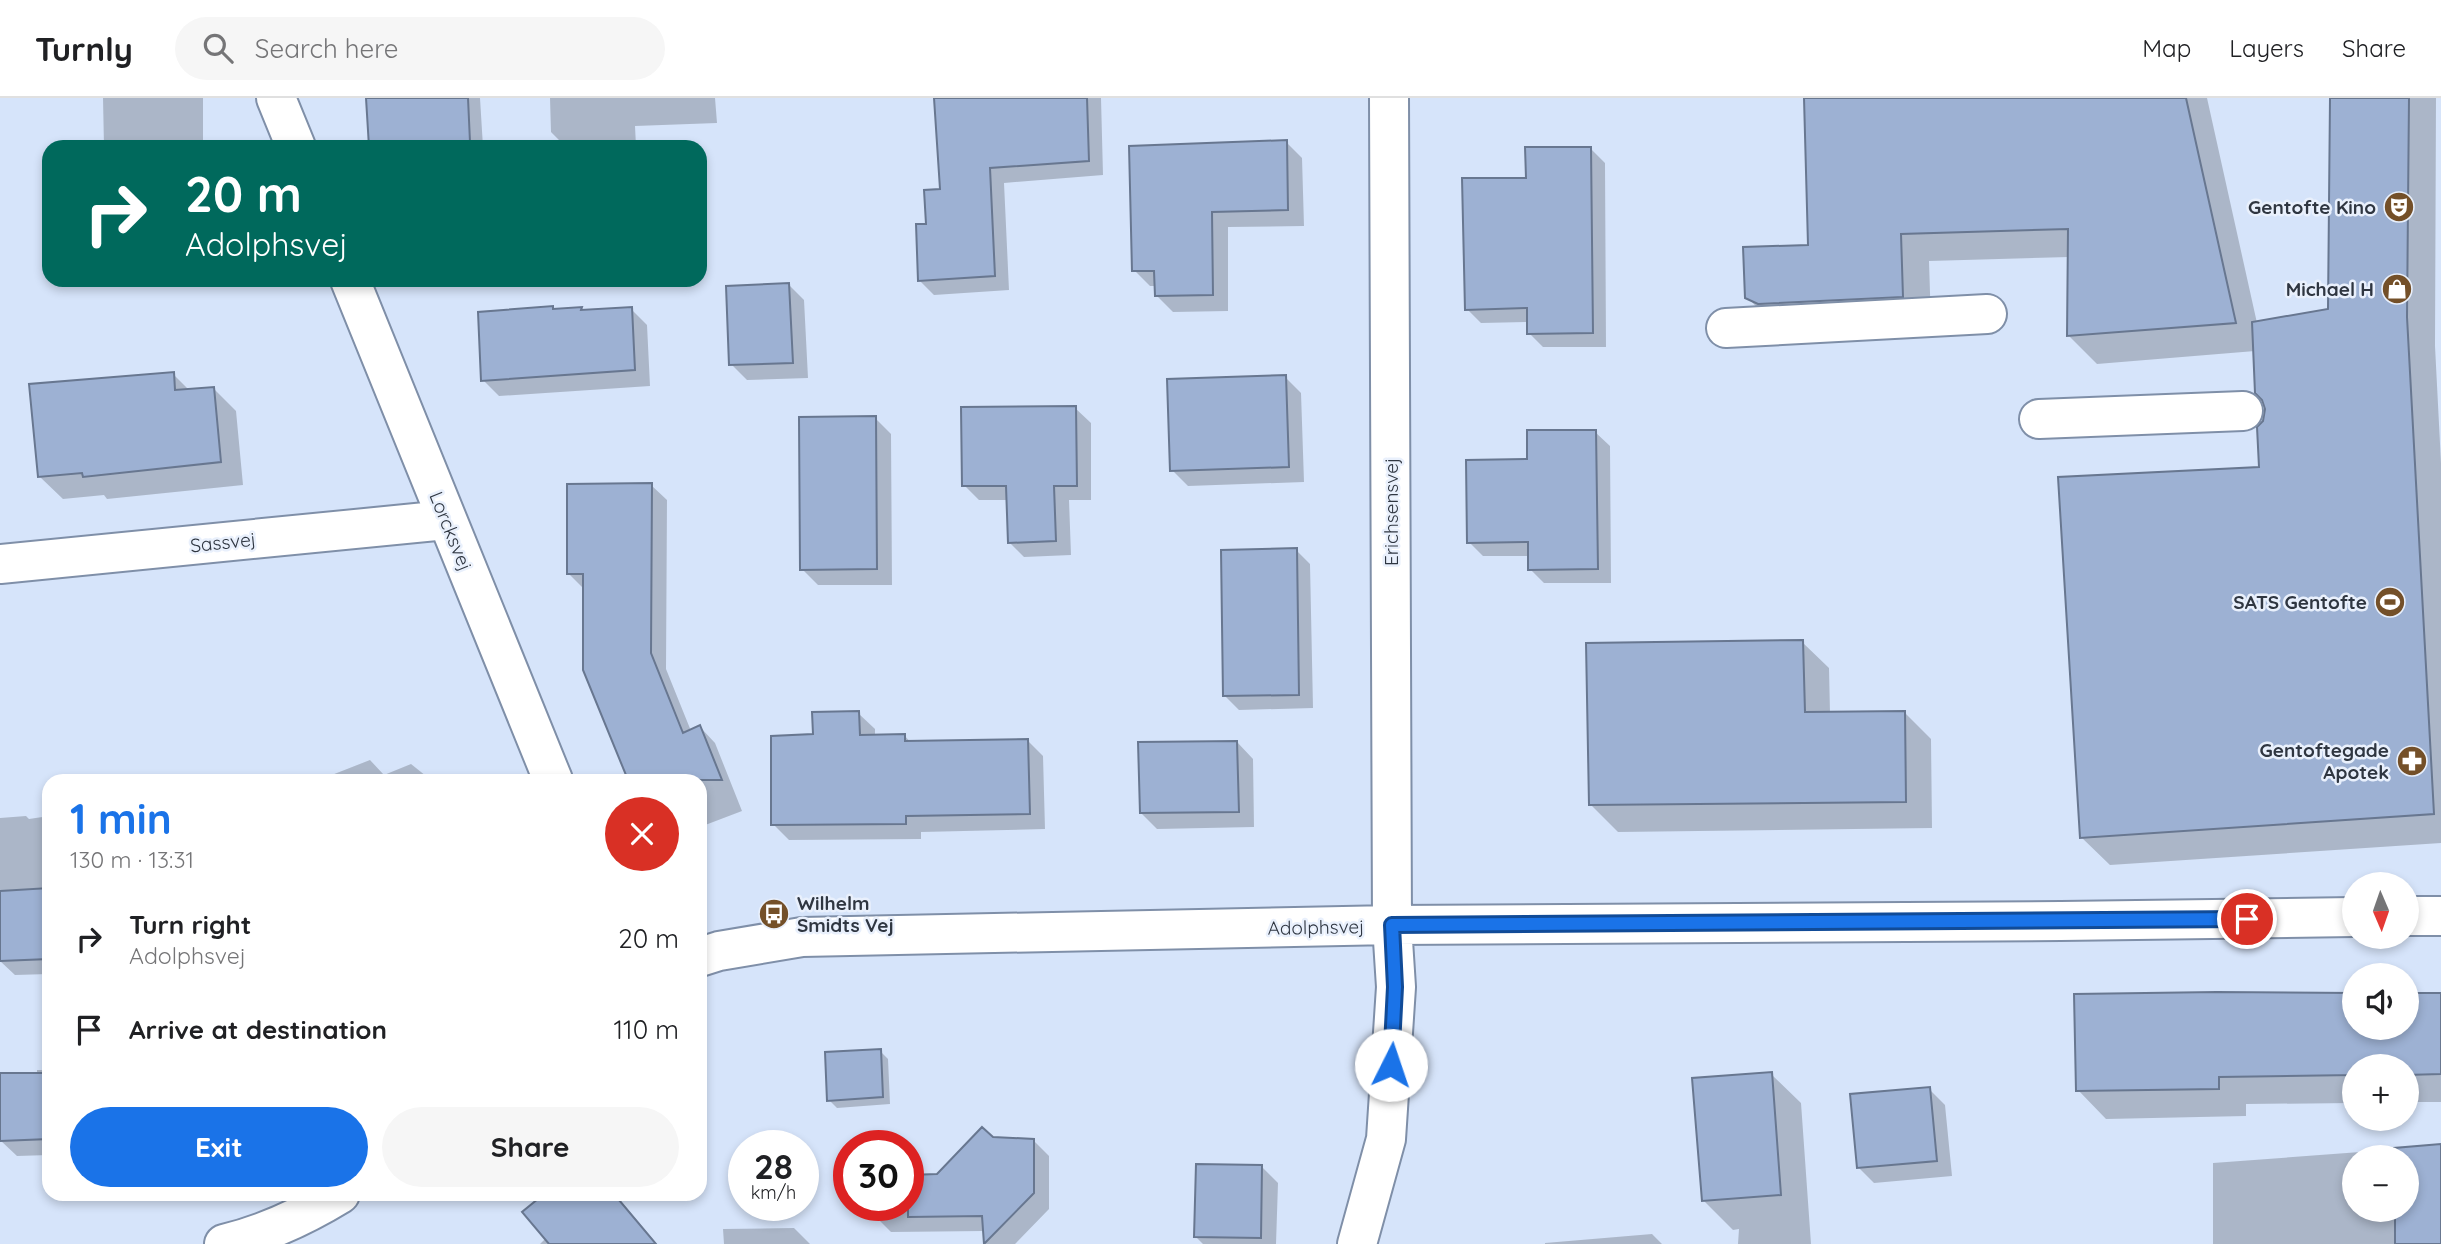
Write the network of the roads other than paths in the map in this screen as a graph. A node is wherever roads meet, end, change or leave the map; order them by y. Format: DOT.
graph roads {
  1 [pos="276,98"];
  2 [pos="1389,98"];
  3 [pos="293,140"];
  4 [pos="352,287"];
  5 [pos="1987,314"];
  6 [pos="1726,328"];
  7 [pos="2243,411"];
  8 [pos="2039,419"];
  9 [pos="446,520"];
  10 [pos="0,564"];
  11 [pos="551,774"];
  12 [pos="2419,916"];
  13 [pos="2441,916"];
  14 [pos="2342,917"];
  15 [pos="1392,925"];
  16 [pos="707,955"];
  17 [pos="329,1201"];
  18 [pos="224,1244"];
  19 [pos="1357,1244"];
  1 -- 3 [label="street"];
  2 -- 15 [label="street, Erichsensvej"];
  4 -- 9 [label="street, Lorcksvej"];
  5 -- 6 [label="street"];
  7 -- 8 [label="street"];
  9 -- 10 [label="street, Sassvej"];
  9 -- 11 [label="street, Lorcksvej"];
  12 -- 13 [label="street"];
  14 -- 15 [label="street, Adolphsvej"];
  15 -- 16 [label="street, Adolphsvej"];
  15 -- 19 [label="street, Erichsensvej"];
  17 -- 18 [label="street"];
}
